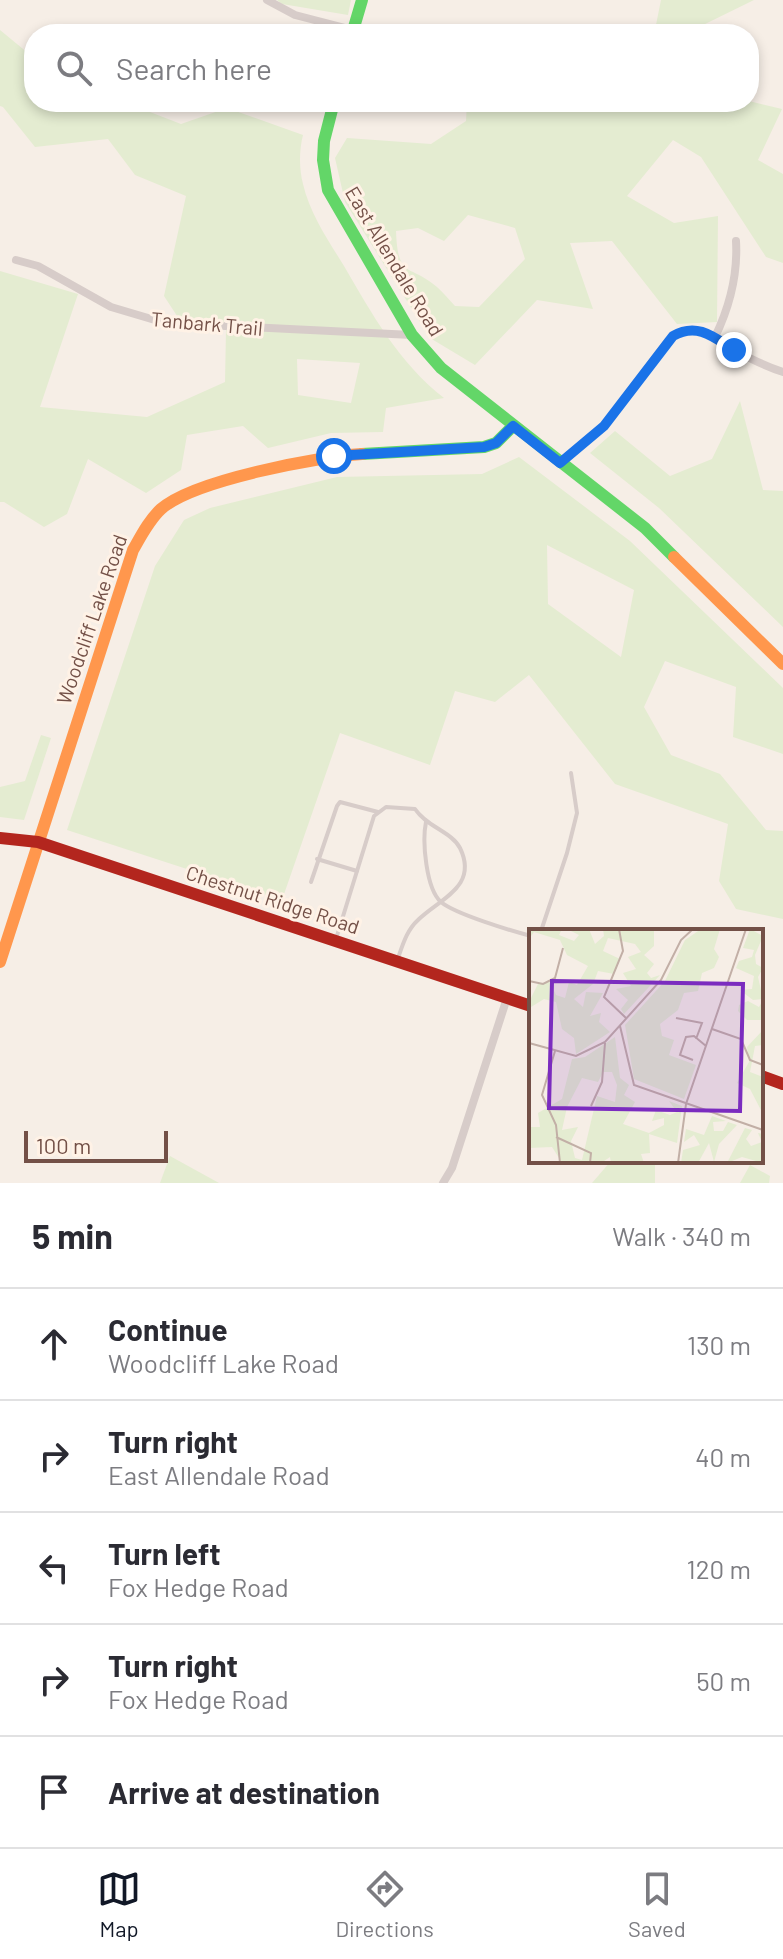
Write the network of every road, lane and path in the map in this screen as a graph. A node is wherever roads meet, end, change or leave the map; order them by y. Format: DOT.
graph roads {
  1 [pos="267,0"];
  2 [pos="362,0"];
  3 [pos="326,24"];
  4 [pos="355,24"];
  5 [pos="332,112"];
  6 [pos="736,241"];
  7 [pos="16,260"];
  8 [pos="412,335"];
  9 [pos="715,337"];
  10 [pos="783,372"];
  11 [pos="513,426"];
  12 [pos="560,463"];
  13 [pos="783,664"];
  14 [pos="571,773"];
  15 [pos="378,812"];
  16 [pos="426,822"];
  17 [pos="0,838"];
  18 [pos="38,842"];
  19 [pos="317,859"];
  20 [pos="357,871"];
  21 [pos="311,882"];
  22 [pos="441,902"];
  23 [pos="542,929"];
  24 [pos="529,935"];
  25 [pos="335,941"];
  26 [pos="0,962"];
  27 [pos="397,962"];
  28 [pos="507,998"];
  29 [pos="529,1005"];
  30 [pos="763,1077"];
  31 [pos="783,1084"];
  32 [pos="443,1183"];
  1 -- 3 [label="street"];
  2 -- 4 [label="main road"];
  5 -- 8 [label="main road, East Allendale Road"];
  6 -- 9 [label="street"];
  7 -- 8 [label="street, Tanbark Trail"];
  8 -- 11 [label="main road, East Allendale Road"];
  9 -- 10 [label="street"];
  9 -- 12 [label="street"];
  11 -- 12 [label="main road, East Allendale Road"];
  11 -- 18 [label="main road, Woodcliff Lake Road"];
  12 -- 13 [label="main road, East Allendale Road"];
  14 -- 23 [label="lane"];
  15 -- 16 [label="lane"];
  15 -- 19 [label="lane"];
  15 -- 20 [label="lane"];
  16 -- 22 [label="lane"];
  16 -- 22 [label="lane"];
  17 -- 18 [label="main road, Chestnut Ridge Road"];
  18 -- 25 [label="main road, Chestnut Ridge Road"];
  18 -- 26 [label="main road, Woodcliff Lake Road"];
  19 -- 20 [label="lane"];
  19 -- 21 [label="lane"];
  20 -- 25 [label="lane"];
  22 -- 24 [label="lane"];
  22 -- 27 [label="lane"];
  25 -- 27 [label="main road, Chestnut Ridge Road"];
  27 -- 28 [label="main road, Chestnut Ridge Road"];
  28 -- 29 [label="main road, Chestnut Ridge Road"];
  28 -- 32 [label="street"];
  30 -- 31 [label="main road"];
}
